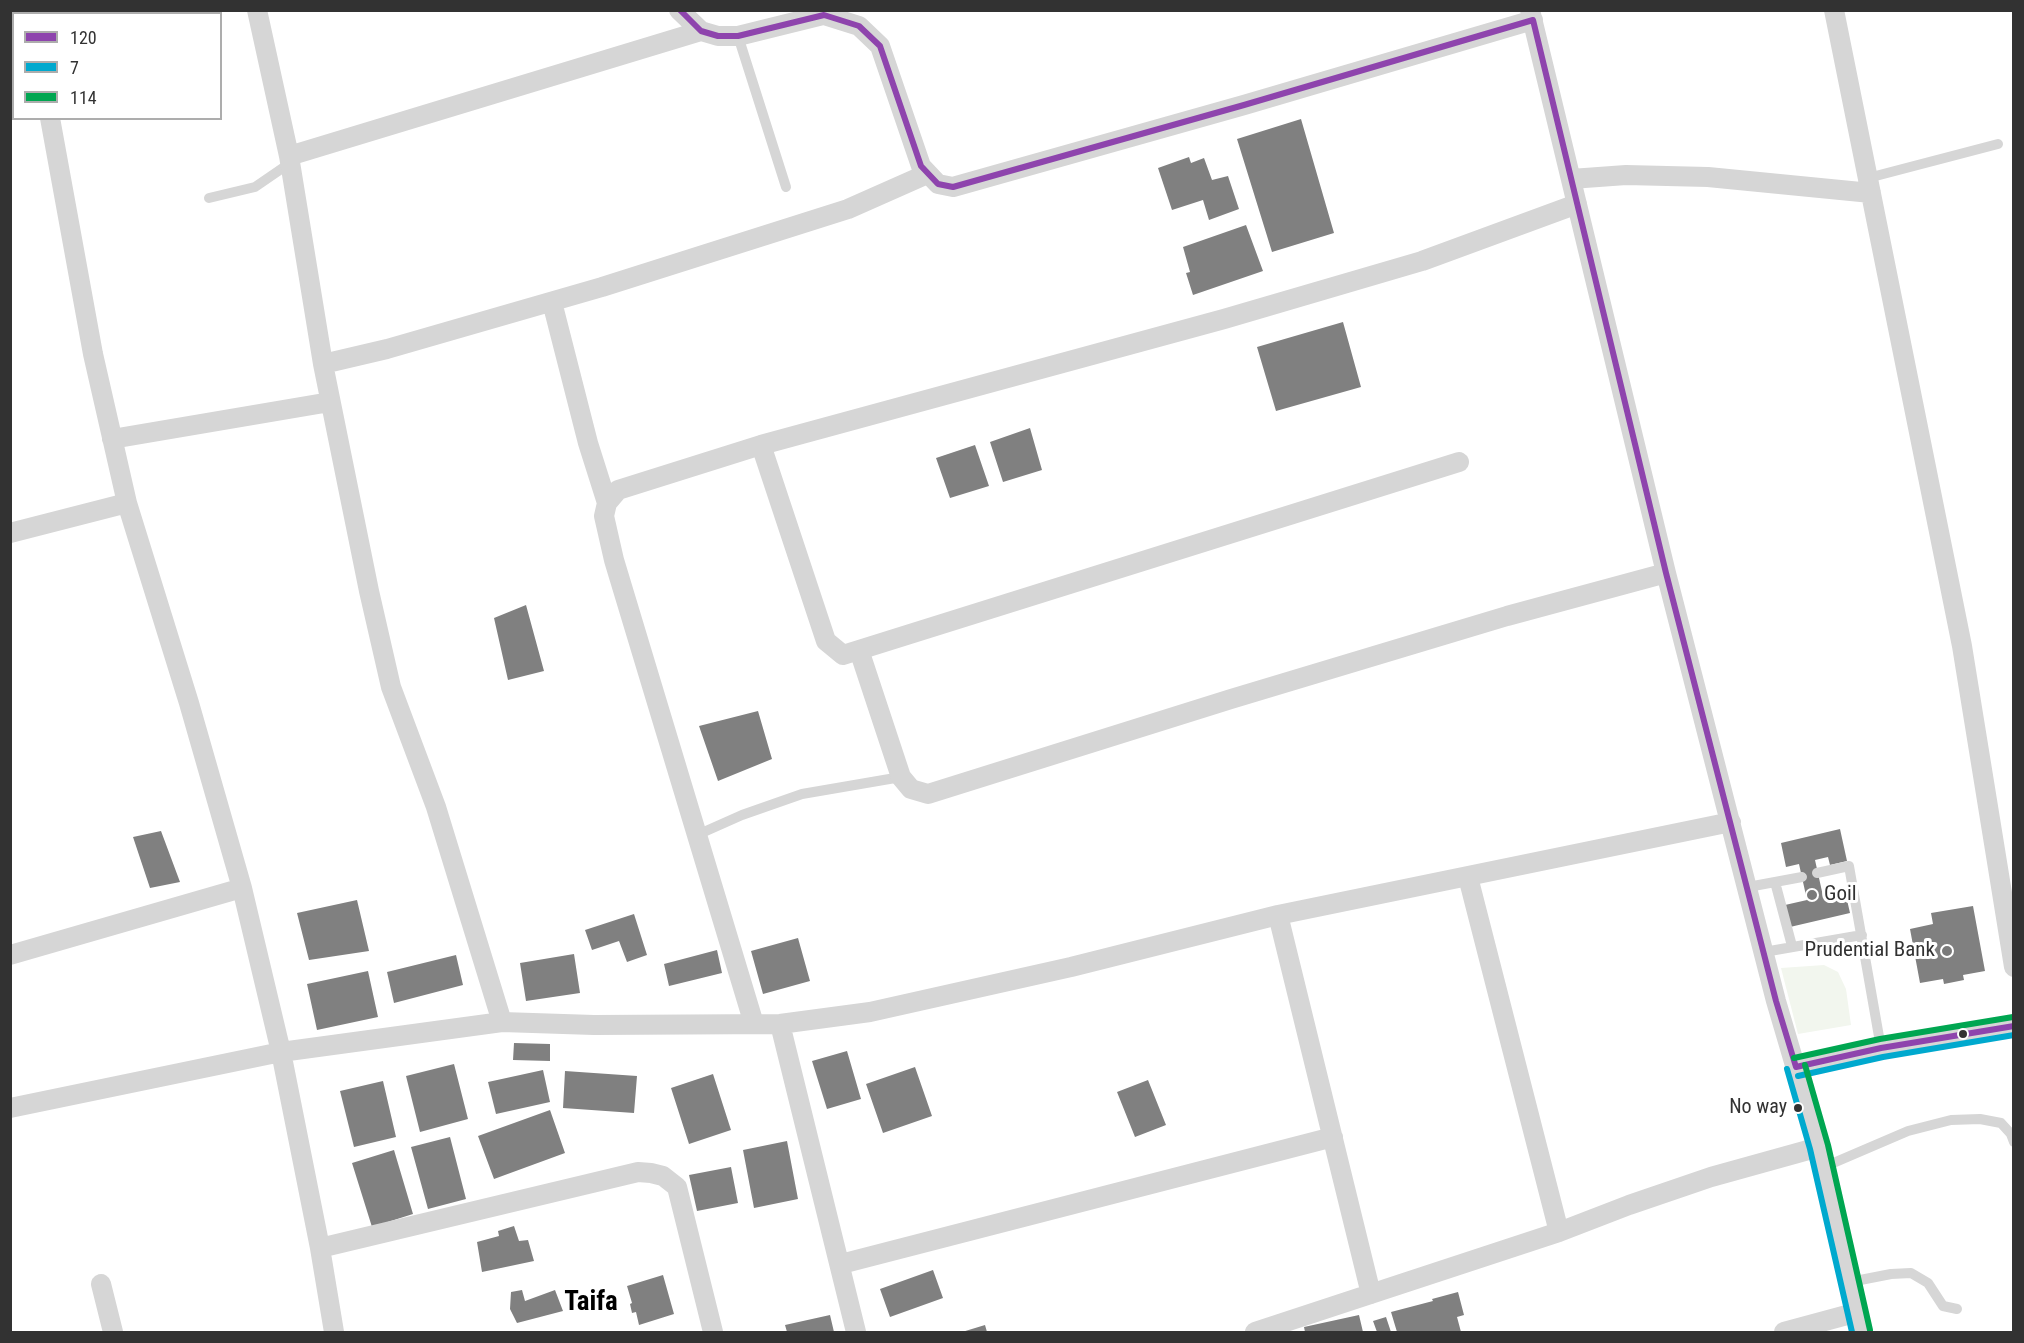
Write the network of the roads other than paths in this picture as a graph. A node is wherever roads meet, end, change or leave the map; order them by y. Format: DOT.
graph roads {
  1 [pos="257,10"];
  2 [pos="679,10"];
  3 [pos="1834,10"];
  4 [pos="832,13"];
  5 [pos="1532,15"];
  6 [pos="701,31"];
  7 [pos="738,36"];
  8 [pos="50,120"];
  9 [pos="1998,144"];
  10 [pos="290,159"];
  11 [pos="933,179"];
  12 [pos="1571,179"];
  13 [pos="1869,186"];
  14 [pos="786,187"];
  15 [pos="209,198"];
  16 [pos="1577,204"];
  17 [pos="552,302"];
  18 [pos="323,364"];
  19 [pos="330,402"];
  20 [pos="112,439"];
  21 [pos="761,445"];
  22 [pos="1459,462"];
  23 [pos="127,503"];
  24 [pos="607,503"];
  25 [pos="10,534"];
  26 [pos="1666,573"];
  27 [pos="859,650"];
  28 [pos="901,777"];
  29 [pos="1731,822"];
  30 [pos="697,835"];
  31 [pos="1817,873"];
  32 [pos="1468,877"];
  33 [pos="1802,877"];
  34 [pos="1775,882"];
  35 [pos="1748,887"];
  36 [pos="242,888"];
  37 [pos="1278,915"];
  38 [pos="1862,935"];
  39 [pos="1792,946"];
  40 [pos="12,950"];
  41 [pos="1764,952"];
  42 [pos="2013,957"];
  43 [pos="502,1022"];
  44 [pos="780,1023"];
  45 [pos="754,1024"];
  46 [pos="2013,1026"];
  47 [pos="1881,1048"];
  48 [pos="281,1052"];
  49 [pos="1796,1067"];
  50 [pos="10,1108"];
  51 [pos="1333,1137"];
  52 [pos="2013,1142"];
  53 [pos="1819,1147"];
  54 [pos="1824,1167"];
  55 [pos="1560,1232"];
  56 [pos="320,1248"];
  57 [pos="841,1264"];
  58 [pos="1850,1282"];
  59 [pos="101,1284"];
  60 [pos="1371,1294"];
  61 [pos="1957,1309"];
  62 [pos="1858,1312"];
  63 [pos="113,1332"];
  64 [pos="334,1332"];
  65 [pos="713,1332"];
  66 [pos="856,1332"];
  67 [pos="1255,1332"];
  68 [pos="1784,1332"];
  69 [pos="1862,1332"];
  1 -- 10 [label="street"];
  2 -- 6 [label="street"];
  3 -- 13 [label="street"];
  4 -- 7 [label="street"];
  4 -- 11 [label="street"];
  5 -- 11 [label="street"];
  5 -- 12 [label="street"];
  6 -- 7 [label="street"];
  6 -- 10 [label="street"];
  7 -- 14 [label="lane"];
  8 -- 20 [label="street"];
  9 -- 13 [label="lane"];
  10 -- 15 [label="lane"];
  10 -- 18 [label="street"];
  11 -- 17 [label="street"];
  12 -- 13 [label="street"];
  12 -- 16 [label="street"];
  13 -- 42 [label="street"];
  16 -- 21 [label="street"];
  16 -- 26 [label="street"];
  17 -- 18 [label="street"];
  17 -- 24 [label="street"];
  18 -- 19 [label="street"];
  19 -- 20 [label="street"];
  19 -- 43 [label="street"];
  20 -- 23 [label="street"];
  21 -- 24 [label="street"];
  21 -- 27 [label="street"];
  22 -- 27 [label="street"];
  23 -- 25 [label="street"];
  23 -- 36 [label="street"];
  24 -- 30 [label="street"];
  26 -- 28 [label="street"];
  26 -- 29 [label="street"];
  27 -- 28 [label="street"];
  28 -- 30 [label="lane"];
  29 -- 32 [label="street"];
  29 -- 35 [label="street"];
  30 -- 45 [label="street"];
  31 -- 38 [label="lane"];
  32 -- 37 [label="street"];
  32 -- 55 [label="street"];
  33 -- 34 [label="lane"];
  34 -- 35 [label="lane"];
  34 -- 39 [label="lane"];
  35 -- 41 [label="street"];
  36 -- 40 [label="street"];
  36 -- 48 [label="street"];
  37 -- 44 [label="street"];
  37 -- 51 [label="street"];
  38 -- 39 [label="lane"];
  38 -- 47 [label="lane"];
  39 -- 41 [label="lane"];
  41 -- 49 [label="street"];
  43 -- 45 [label="street"];
  43 -- 48 [label="street"];
  44 -- 45 [label="street"];
  44 -- 57 [label="street"];
  46 -- 47 [label="street"];
  47 -- 49 [label="street"];
  48 -- 50 [label="street"];
  48 -- 56 [label="street"];
  49 -- 53 [label="street"];
  51 -- 57 [label="street"];
  51 -- 60 [label="street"];
  52 -- 54 [label="lane"];
  53 -- 54 [label="street"];
  53 -- 55 [label="street"];
  54 -- 58 [label="street"];
  55 -- 60 [label="street"];
  56 -- 64 [label="street"];
  56 -- 65 [label="street"];
  57 -- 66 [label="street"];
  58 -- 61 [label="lane"];
  58 -- 62 [label="street"];
  59 -- 63 [label="street"];
  60 -- 67 [label="street"];
  62 -- 68 [label="street"];
  62 -- 69 [label="street"];
}
